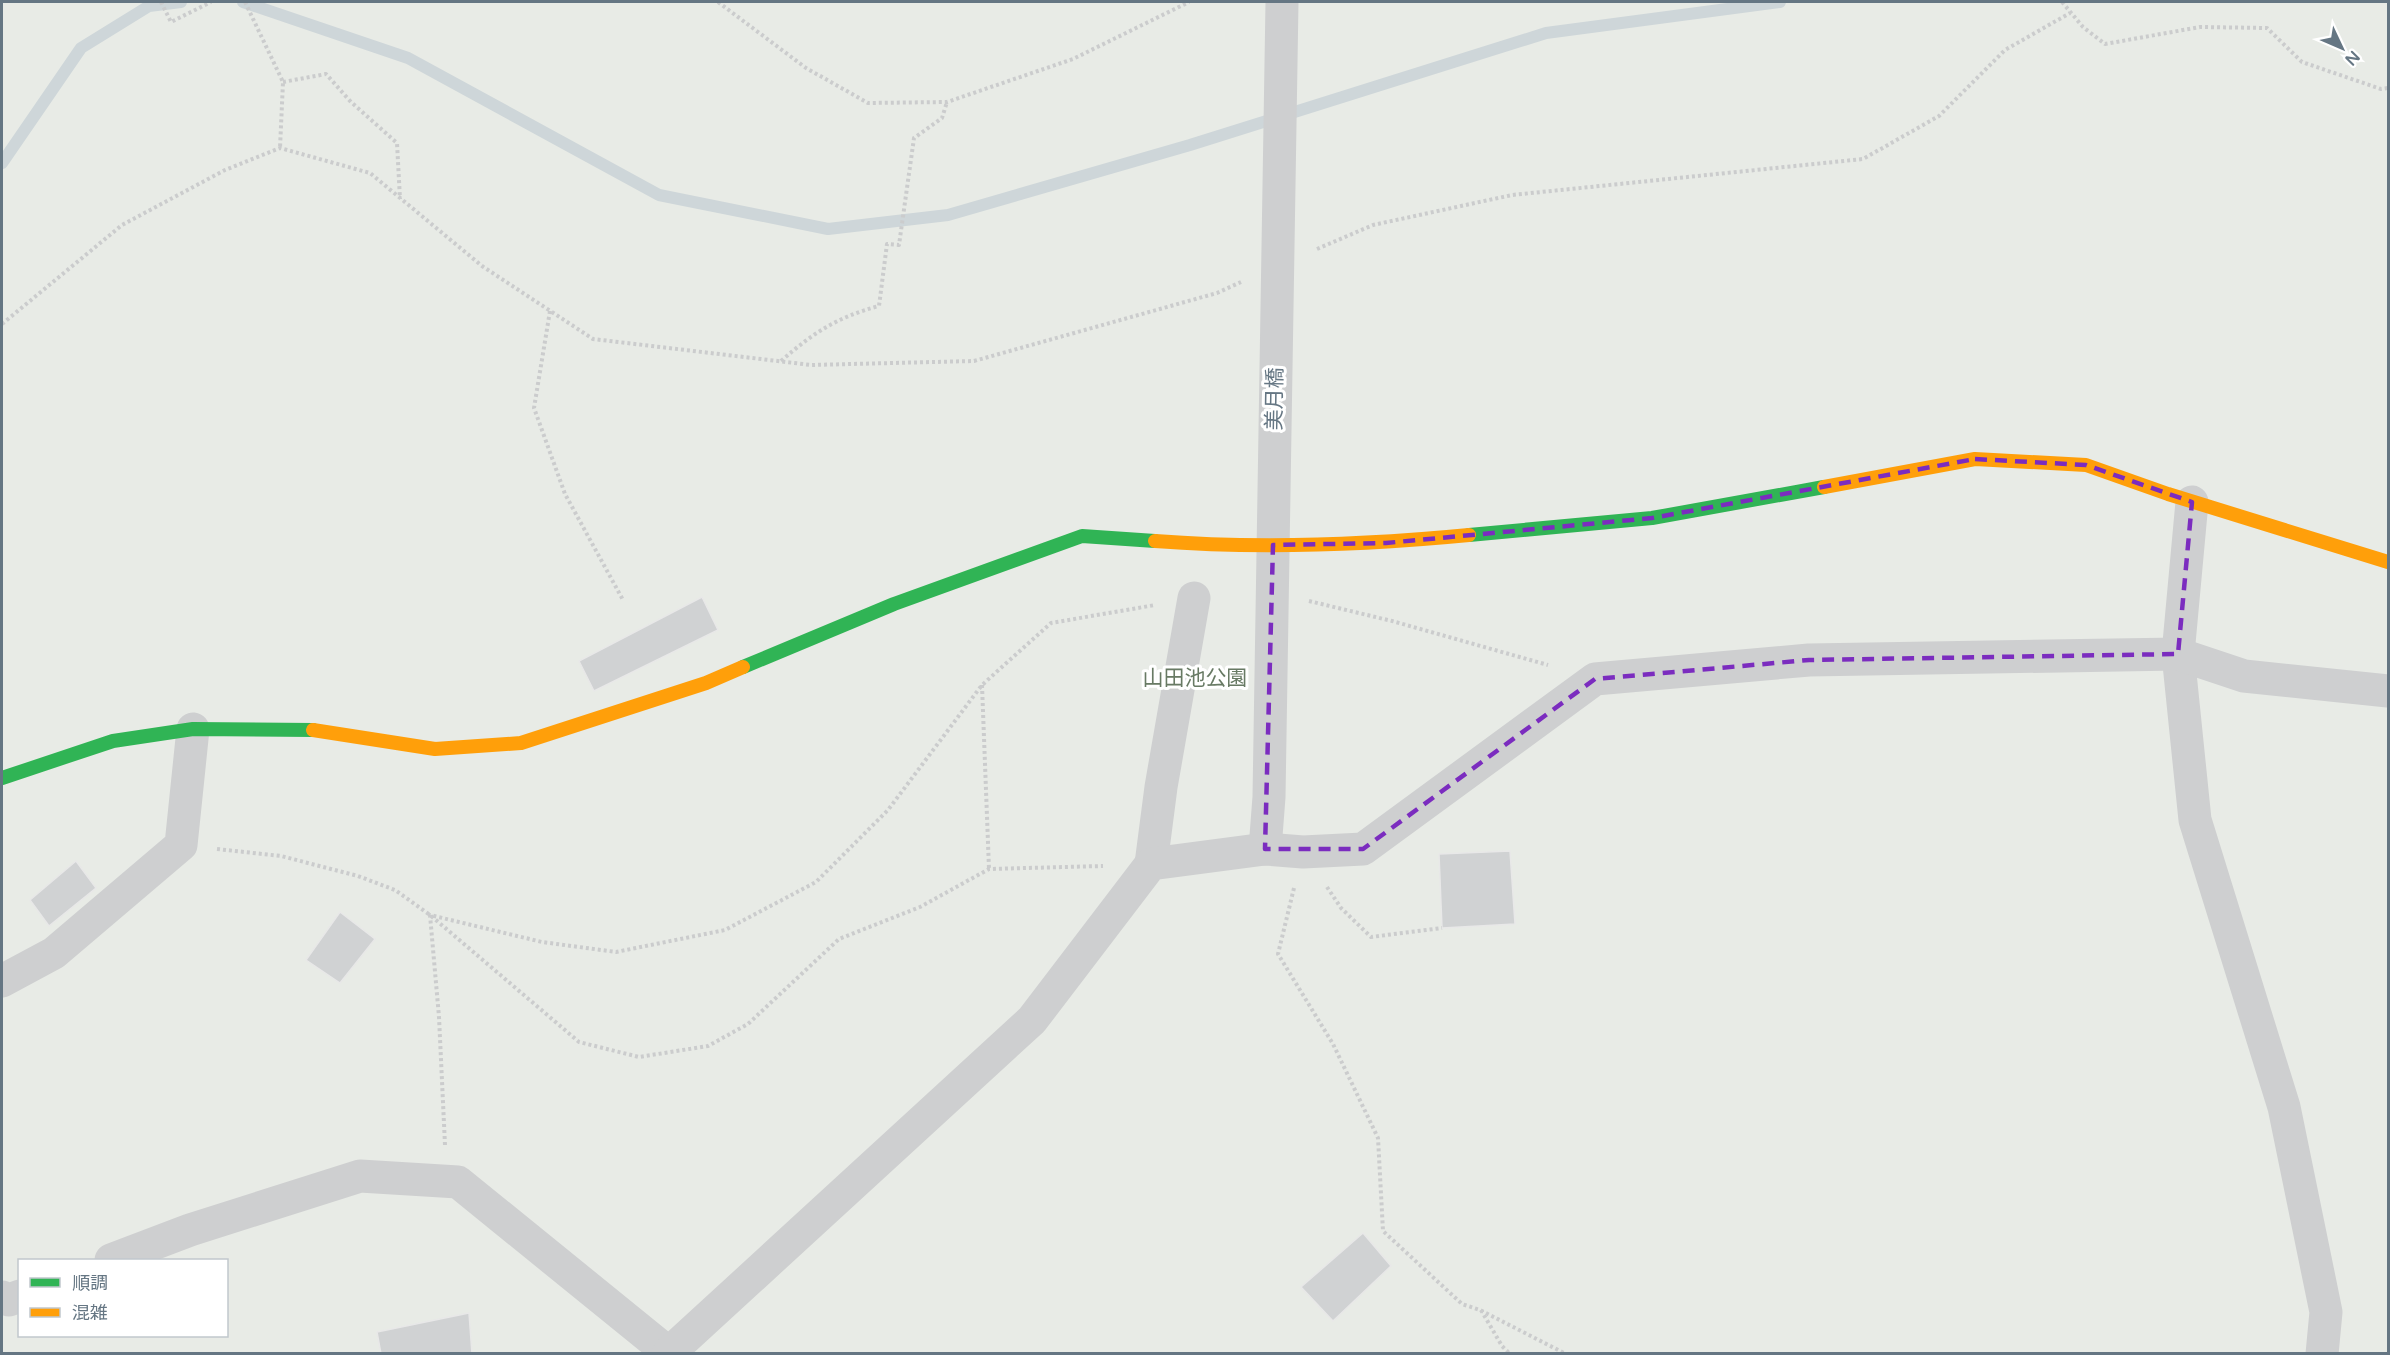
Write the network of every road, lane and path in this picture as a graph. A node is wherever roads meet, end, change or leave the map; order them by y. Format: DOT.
graph roads {
  1 [pos="161,2"];
  2 [pos="211,2"];
  3 [pos="245,2"];
  4 [pos="718,2"];
  5 [pos="1190,2"];
  6 [pos="1282,2"];
  7 [pos="2062,2"];
  8 [pos="2070,13"];
  9 [pos="283,82"];
  10 [pos="2388,88"];
  11 [pos="946,102"];
  12 [pos="280,148"];
  13 [pos="400,199"];
  14 [pos="1311,252"];
  15 [pos="1248,279"];
  16 [pos="550,311"];
  17 [pos="2,324"];
  18 [pos="781,361"];
  19 [pos="2192,501"];
  20 [pos="2388,562"];
  21 [pos="1194,598"];
  22 [pos="623,600"];
  23 [pos="1298,601"];
  24 [pos="2178,654"];
  25 [pos="1595,679"];
  26 [pos="982,685"];
  27 [pos="2388,691"];
  28 [pos="194,729"];
  29 [pos="2,778"];
  30 [pos="182,845"];
  31 [pos="1265,849"];
  32 [pos="1303,852"];
  33 [pos="1151,864"];
  34 [pos="989,869"];
  35 [pos="430,915"];
  36 [pos="1442,928"];
  37 [pos="2,981"];
  38 [pos="446,1181"];
  39 [pos="114,1259"];
  40 [pos="18,1297"];
  41 [pos="2,1298"];
  42 [pos="1480,1310"];
  43 [pos="668,1353"];
  44 [pos="1510,1353"];
  45 [pos="1566,1353"];
  46 [pos="2322,1353"];
  1 -- 2 [label="path"];
  3 -- 9 [label="path"];
  4 -- 11 [label="path"];
  5 -- 11 [label="path"];
  6 -- 31 [label="street, 美月橋"];
  7 -- 8 [label="path"];
  8 -- 10 [label="path"];
  8 -- 14 [label="path"];
  9 -- 12 [label="path"];
  9 -- 13 [label="path"];
  11 -- 18 [label="path"];
  12 -- 13 [label="path"];
  12 -- 17 [label="path"];
  13 -- 16 [label="path"];
  15 -- 18 [label="path"];
  16 -- 18 [label="path"];
  16 -- 22 [label="path"];
  19 -- 20 [label="street"];
  19 -- 24 [label="street"];
  19 -- 28 [label="street"];
  21 -- 26 [label="path"];
  21 -- 33 [label="street"];
  23 -- 25 [label="path"];
  24 -- 25 [label="street"];
  24 -- 27 [label="street"];
  24 -- 46 [label="street"];
  25 -- 32 [label="street"];
  26 -- 34 [label="path"];
  26 -- 35 [label="path"];
  28 -- 29 [label="street"];
  28 -- 30 [label="street"];
  30 -- 35 [label="path"];
  30 -- 37 [label="street"];
  31 -- 32 [label="street"];
  31 -- 33 [label="street"];
  32 -- 36 [label="path"];
  32 -- 42 [label="path"];
  33 -- 34 [label="path"];
  33 -- 43 [label="street"];
  34 -- 35 [label="path"];
  35 -- 38 [label="path"];
  38 -- 39 [label="street"];
  38 -- 43 [label="street"];
  40 -- 41 [label="street"];
  42 -- 44 [label="path"];
  42 -- 45 [label="path"];
}
